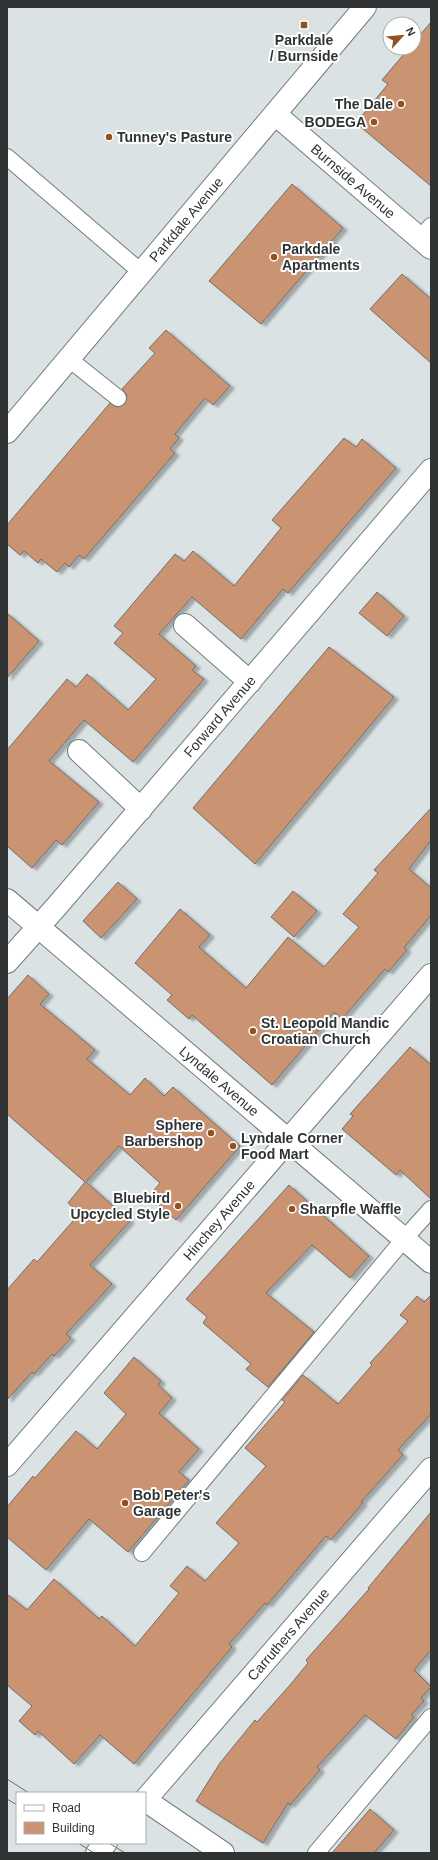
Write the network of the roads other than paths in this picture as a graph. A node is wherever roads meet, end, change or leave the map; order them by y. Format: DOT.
graph roads {
  1 [pos="365,7"];
  2 [pos="275,114"];
  3 [pos="7,157"];
  4 [pos="427,238"];
  5 [pos="142,272"];
  6 [pos="69,358"];
  7 [pos="118,398"];
  8 [pos="7,432"];
  9 [pos="431,470"];
  10 [pos="185,625"];
  11 [pos="250,682"];
  12 [pos="79,751"];
  13 [pos="141,809"];
  14 [pos="7,900"];
  15 [pos="39,927"];
  16 [pos="7,962"];
  17 [pos="431,975"];
  18 [pos="288,1140"];
  19 [pos="431,1209"];
  20 [pos="404,1239"];
  21 [pos="431,1262"];
  22 [pos="7,1464"];
  23 [pos="431,1469"];
  24 [pos="142,1552"];
  25 [pos="431,1717"];
  26 [pos="146,1799"];
  27 [pos="146,1801"];
  28 [pos="105,1844"];
  29 [pos="97,1853"];
  30 [pos="223,1853"];
  31 [pos="316,1853"];
  1 -- 2 [label="street, Parkdale Avenue"];
  2 -- 4 [label="street, Burnside Avenue"];
  2 -- 5 [label="street, Parkdale Avenue"];
  3 -- 5 [label="lane"];
  5 -- 6 [label="street, Parkdale Avenue"];
  6 -- 7 [label="lane"];
  6 -- 8 [label="street, Parkdale Avenue"];
  9 -- 11 [label="street, Forward Avenue"];
  10 -- 11 [label="street"];
  11 -- 13 [label="street, Forward Avenue"];
  12 -- 13 [label="street"];
  13 -- 15 [label="street, Forward Avenue"];
  14 -- 15 [label="street, Lyndale Avenue"];
  15 -- 16 [label="street, Forward Avenue"];
  15 -- 18 [label="street, Lyndale Avenue"];
  17 -- 18 [label="street, Hinchey Avenue"];
  18 -- 20 [label="street, Lyndale Avenue"];
  18 -- 22 [label="street, Hinchey Avenue"];
  19 -- 20 [label="lane"];
  20 -- 21 [label="street, Lyndale Avenue"];
  20 -- 24 [label="lane"];
  23 -- 26 [label="street, Carruthers Avenue"];
  25 -- 31 [label="lane"];
  27 -- 30 [label="street"];
  28 -- 29 [label="street"];
}
